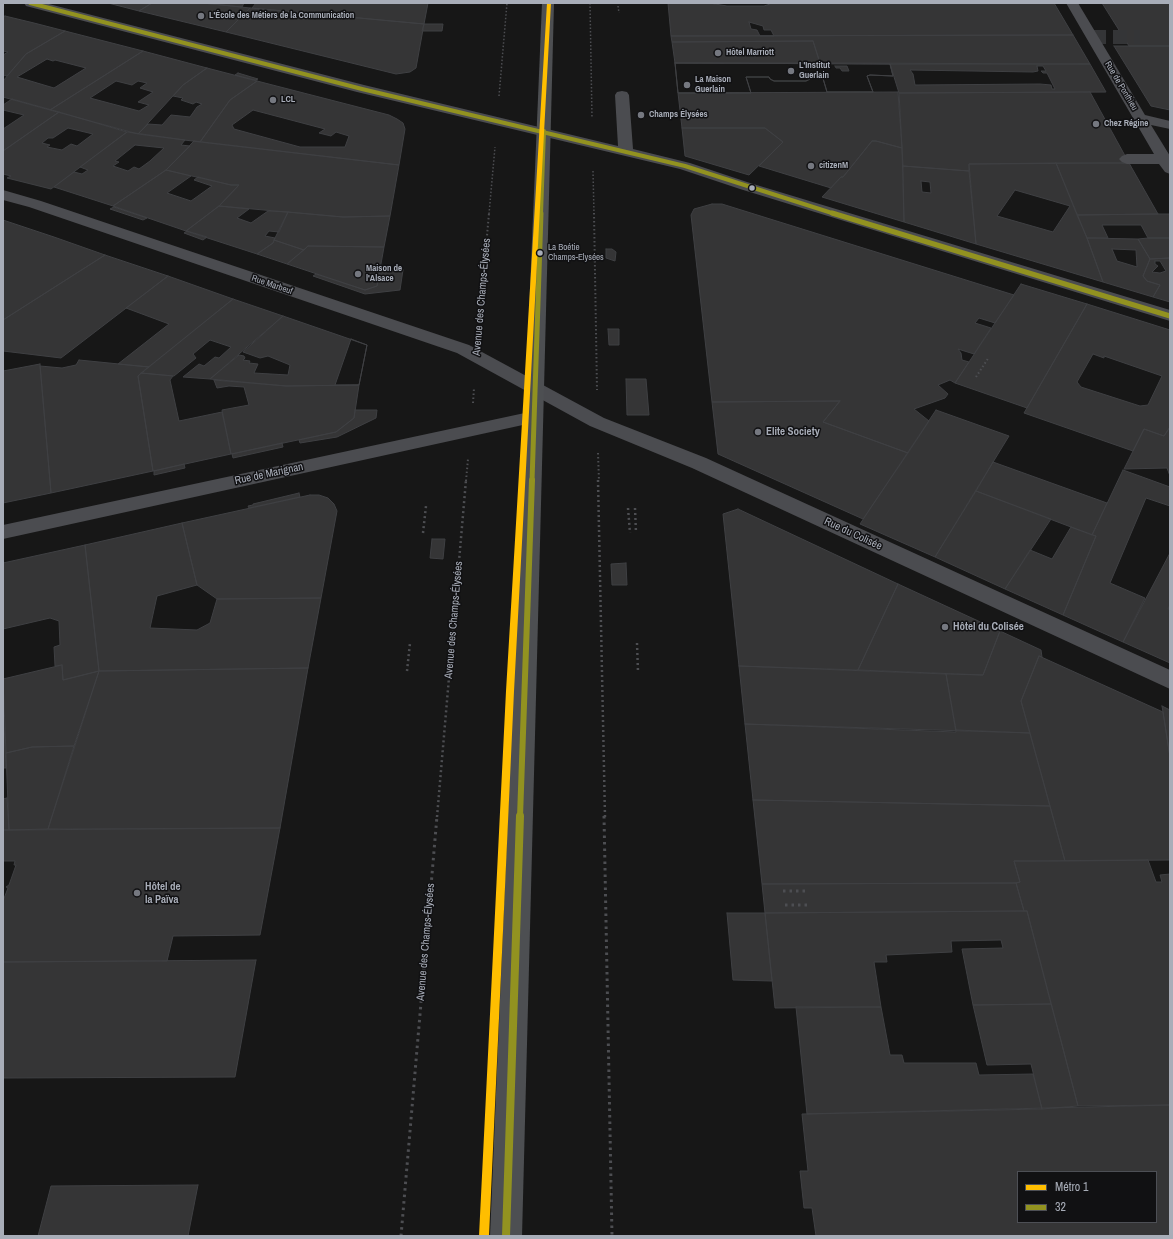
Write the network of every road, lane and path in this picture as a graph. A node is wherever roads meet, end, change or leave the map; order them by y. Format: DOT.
graph roads {
  1 [pos="30,3"];
  2 [pos="507,3"];
  3 [pos="548,3"];
  4 [pos="590,3"];
  5 [pos="1072,3"];
  6 [pos="618,6"];
  7 [pos="619,13"];
  8 [pos="96,20"];
  9 [pos="170,28"];
  10 [pos="303,61"];
  11 [pos="362,88"];
  12 [pos="622,95"];
  13 [pos="592,118"];
  14 [pos="1141,118"];
  15 [pos="497,120"];
  16 [pos="1170,125"];
  17 [pos="544,131"];
  18 [pos="626,151"];
  19 [pos="1127,159"];
  20 [pos="1167,164"];
  21 [pos="593,168"];
  22 [pos="3,195"];
  23 [pos="1170,316"];
  24 [pos="476,355"];
  25 [pos="989,357"];
  26 [pos="976,377"];
  27 [pos="535,389"];
  28 [pos="597,394"];
  29 [pos="534,416"];
  30 [pos="470,431"];
  31 [pos="598,445"];
  32 [pos="426,506"];
  33 [pos="628,508"];
  34 [pos="635,508"];
  35 [pos="3,532"];
  36 [pos="423,533"];
  37 [pos="630,533"];
  38 [pos="636,533"];
  39 [pos="410,643"];
  40 [pos="637,643"];
  41 [pos="407,670"];
  42 [pos="638,672"];
  43 [pos="1170,680"];
  44 [pos="783,891"];
  45 [pos="809,891"];
  46 [pos="785,905"];
  47 [pos="811,905"];
  48 [pos="401,1236"];
  49 [pos="506,1236"];
  50 [pos="612,1236"];
  1 -- 8 [label="street"];
  2 -- 15 [label="path, Avenue des Champs-Élysées"];
  3 -- 17 [label="main road"];
  4 -- 13 [label="path"];
  5 -- 14 [label="street, Rue de Ponthieu"];
  6 -- 7 [label="path"];
  8 -- 9 [label="street"];
  8 -- 11 [label="street"];
  10 -- 11 [label="street"];
  11 -- 15 [label="street"];
  12 -- 18 [label="street"];
  14 -- 16 [label="street"];
  14 -- 20 [label="street, Rue de Ponthieu"];
  15 -- 17 [label="street"];
  15 -- 24 [label="path, Avenue des Champs-Élysées"];
  17 -- 18 [label="street"];
  17 -- 27 [label="main road"];
  18 -- 23 [label="street"];
  19 -- 20 [label="street"];
  21 -- 28 [label="path"];
  22 -- 24 [label="street, Rue Marbeuf"];
  24 -- 27 [label="street, Rue Marbeuf"];
  24 -- 30 [label="path, Avenue des Champs-Élysées"];
  25 -- 26 [label="path"];
  27 -- 29 [label="main road"];
  27 -- 43 [label="street, Rue du Colisée"];
  29 -- 30 [label="street, Rue de Marignan"];
  29 -- 49 [label="main road"];
  30 -- 35 [label="street, Rue de Marignan"];
  30 -- 48 [label="path, Avenue des Champs-Élysées"];
  31 -- 50 [label="path"];
  32 -- 36 [label="path"];
  33 -- 37 [label="path"];
  34 -- 38 [label="path"];
  39 -- 41 [label="path"];
  40 -- 42 [label="path"];
  44 -- 45 [label="path"];
  46 -- 47 [label="path"];
}
